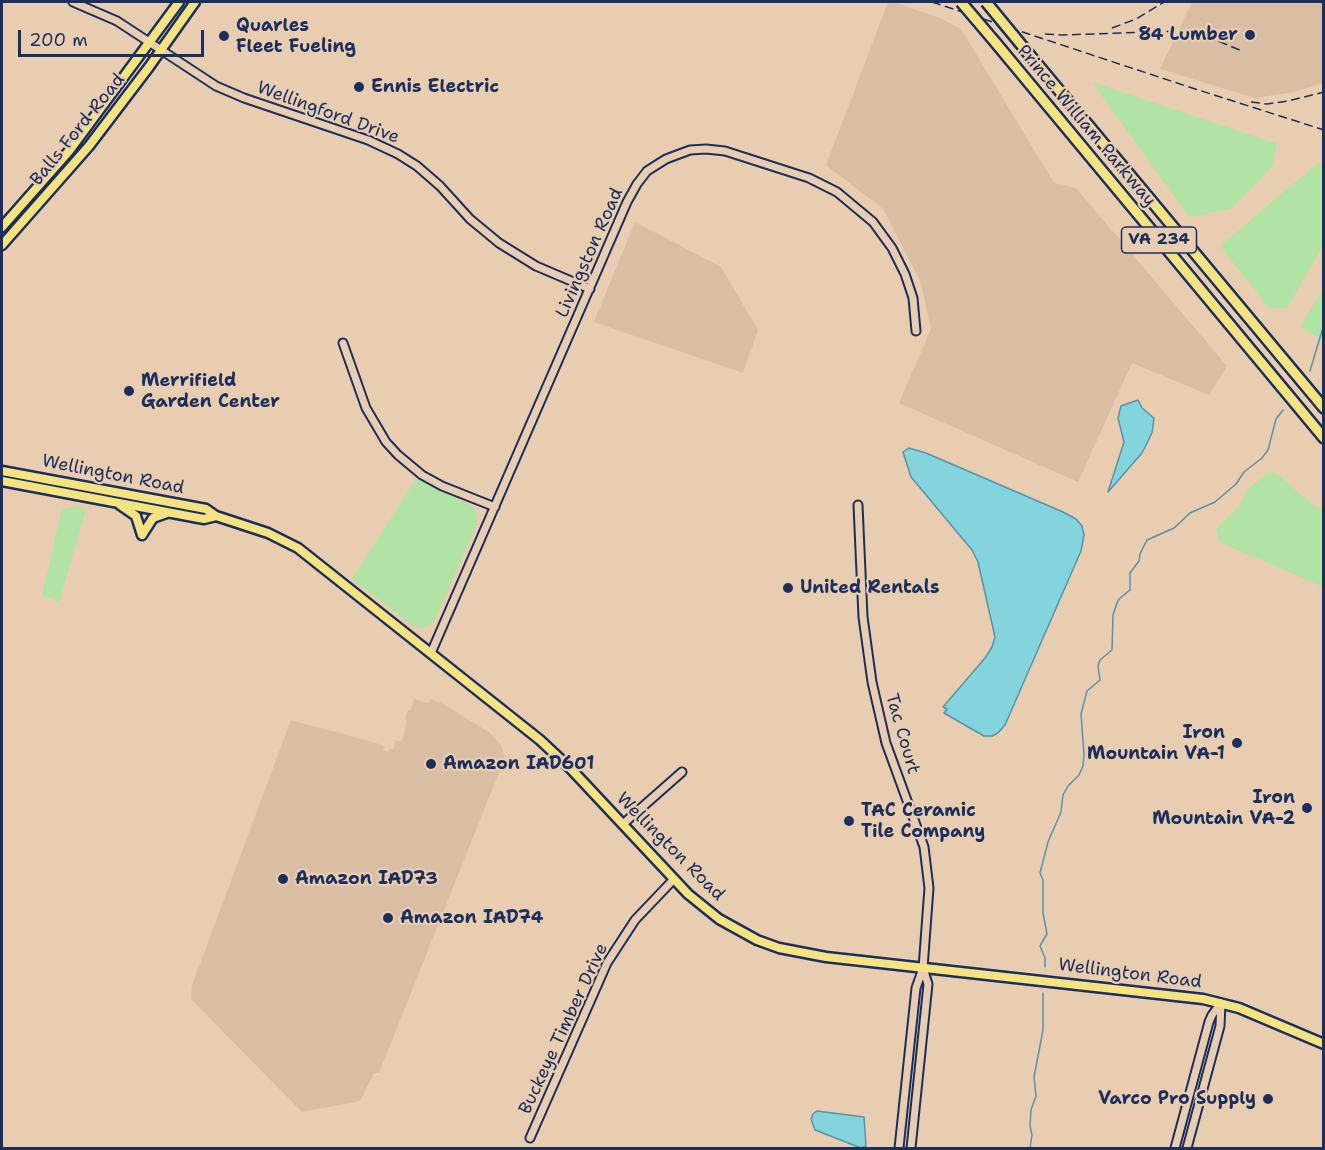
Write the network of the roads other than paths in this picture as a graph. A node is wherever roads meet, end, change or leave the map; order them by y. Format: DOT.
graph roads {
  1 [pos="73,2"];
  2 [pos="179,2"];
  3 [pos="195,2"];
  4 [pos="961,2"];
  5 [pos="986,2"];
  6 [pos="150,43"];
  7 [pos="161,50"];
  8 [pos="18,210"];
  9 [pos="2,227"];
  10 [pos="12,234"];
  11 [pos="2,245"];
  12 [pos="590,289"];
  13 [pos="916,331"];
  14 [pos="343,343"];
  15 [pos="1323,408"];
  16 [pos="1323,438"];
  17 [pos="2,471"];
  18 [pos="2,481"];
  19 [pos="115,502"];
  20 [pos="858,505"];
  21 [pos="495,507"];
  22 [pos="173,513"];
  23 [pos="216,516"];
  24 [pos="431,653"];
  25 [pos="682,772"];
  26 [pos="623,824"];
  27 [pos="674,879"];
  28 [pos="923,968"];
  29 [pos="1221,1003"];
  30 [pos="1323,1044"];
  31 [pos="530,1138"];
  32 [pos="899,1149"];
  33 [pos="911,1149"];
  34 [pos="1175,1149"];
  35 [pos="1187,1149"];
  1 -- 6 [label="street, Wellingford Drive"];
  2 -- 6 [label="main road, Balls Ford Road"];
  3 -- 7 [label="main road, Balls Ford Road"];
  4 -- 16 [label="highway, Prince William Parkway / VA 234, bridge"];
  5 -- 15 [label="highway, Prince William Parkway / VA 234, bridge"];
  6 -- 7 [label="street, Wellingford Drive"];
  6 -- 8 [label="main road, Balls Ford Road"];
  7 -- 10 [label="main road, Balls Ford Road"];
  7 -- 12 [label="street, Wellingford Drive"];
  8 -- 9 [label="main road, Balls Ford Road"];
  8 -- 10 [label="main road"];
  10 -- 11 [label="main road, Balls Ford Road"];
  12 -- 13 [label="street, Livingston Road"];
  12 -- 21 [label="street, Livingston Road"];
  14 -- 21 [label="street"];
  17 -- 23 [label="main road, Wellington Road"];
  18 -- 19 [label="main road, Wellington Road"];
  19 -- 22 [label="main road, Wellington Road"];
  19 -- 22 [label="main road"];
  20 -- 28 [label="street, Tac Court"];
  21 -- 24 [label="street, Livingston Road"];
  22 -- 23 [label="main road, Wellington Road"];
  23 -- 24 [label="main road, Wellington Road"];
  24 -- 26 [label="main road, Wellington Road"];
  25 -- 26 [label="street"];
  26 -- 27 [label="main road, Wellington Road"];
  27 -- 28 [label="main road, Wellington Road"];
  27 -- 31 [label="street, Buckeye Timber Drive"];
  28 -- 29 [label="main road, Wellington Road"];
  28 -- 32 [label="street"];
  28 -- 33 [label="street"];
  29 -- 30 [label="main road, Wellington Road"];
  29 -- 34 [label="street"];
  29 -- 35 [label="street"];
}
